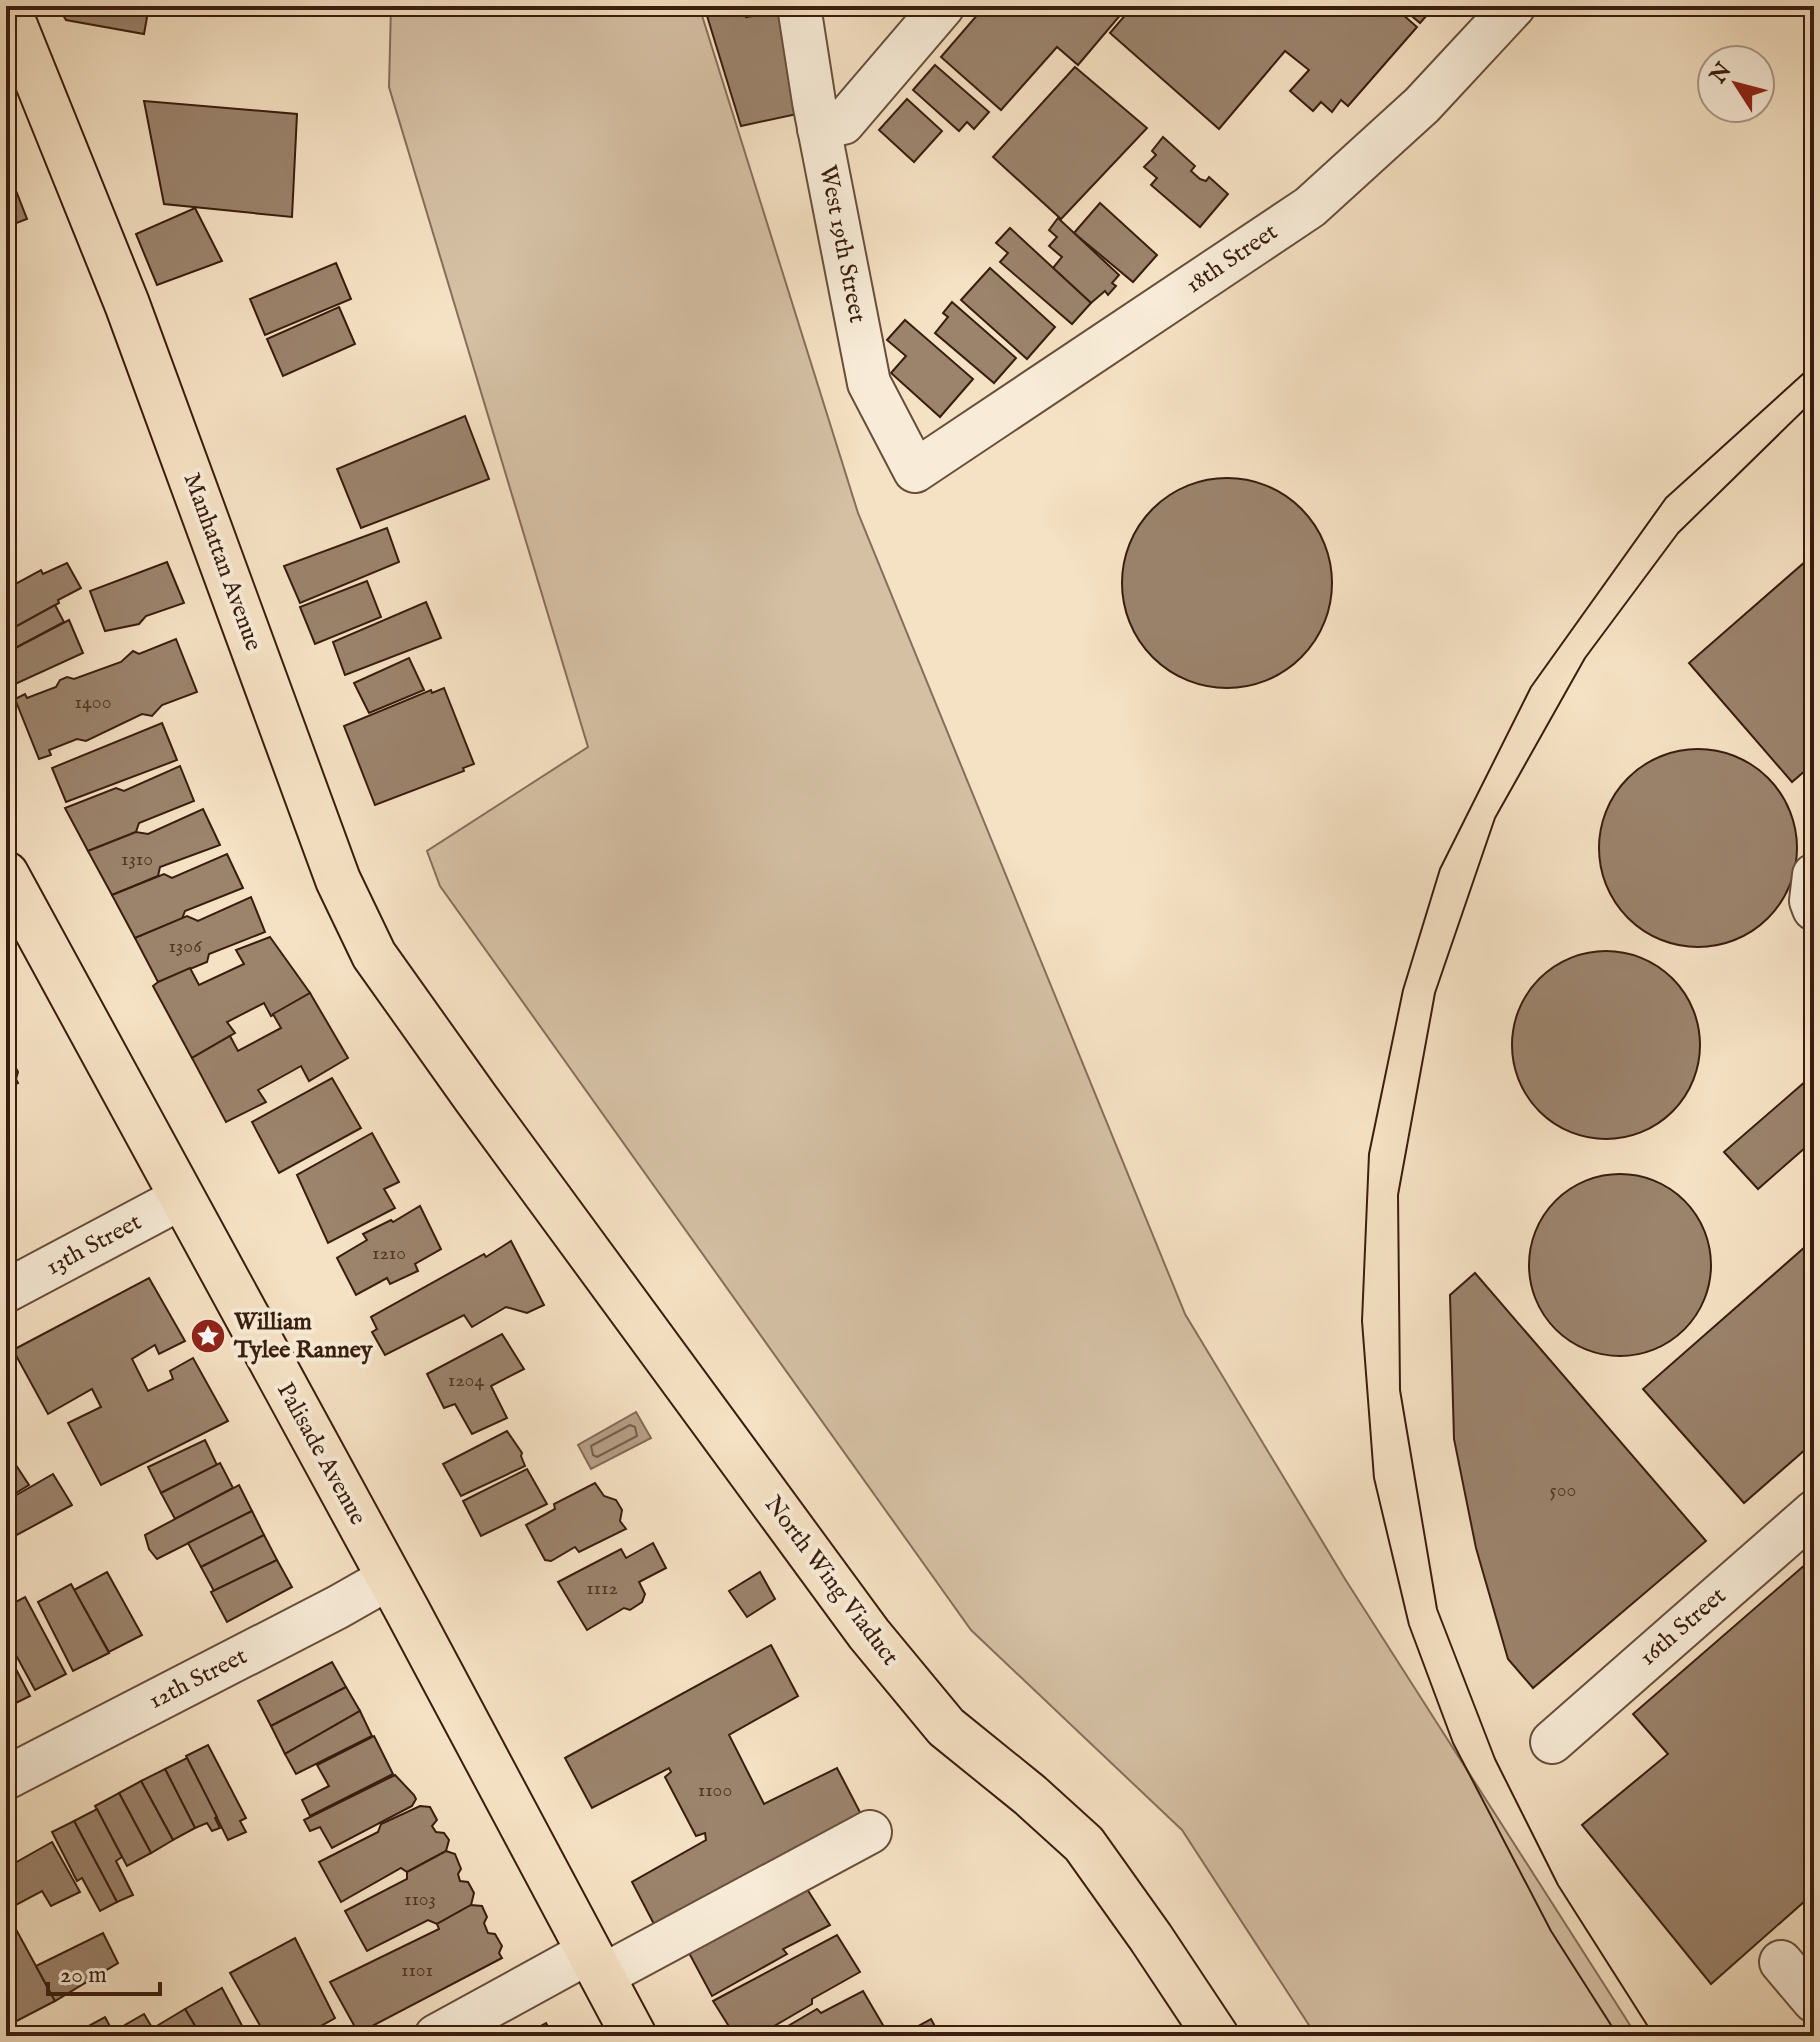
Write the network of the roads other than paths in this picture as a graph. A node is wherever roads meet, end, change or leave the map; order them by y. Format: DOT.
graph roads {
  1 [pos="7,6"];
  2 [pos="799,6"];
  3 [pos="943,6"];
  4 [pos="1514,6"];
  5 [pos="819,129"];
  6 [pos="915,471"];
  7 [pos="6,874"];
  8 [pos="1814,875"];
  9 [pos="1814,909"];
  10 [pos="475,1097"];
  11 [pos="181,1198"];
  12 [pos="6,1291"];
  13 [pos="1814,1512"];
  14 [pos="389,1578"];
  15 [pos="1552,1742"];
  16 [pos="6,1778"];
  17 [pos="870,1832"];
  18 [pos="1781,1962"];
  19 [pos="596,1964"];
  20 [pos="1814,2001"];
  21 [pos="436,2036"];
  22 [pos="634,2036"];
  23 [pos="1216,2036"];
  1 -- 10 [label="main road, Manhattan Avenue"];
  2 -- 5 [label="street, West 19th Street"];
  3 -- 5 [label="street"];
  4 -- 6 [label="street, 18th Street"];
  5 -- 6 [label="street, West 19th Street"];
  7 -- 11 [label="main road, Palisade Avenue"];
  8 -- 9 [label="street"];
  10 -- 23 [label="main road, North Wing Viaduct"];
  11 -- 12 [label="street, 13th Street"];
  11 -- 14 [label="main road, Palisade Avenue"];
  13 -- 15 [label="street, 16th Street"];
  14 -- 16 [label="street, 12th Street"];
  14 -- 19 [label="main road, Palisade Avenue"];
  17 -- 19 [label="street"];
  18 -- 20 [label="street"];
  19 -- 21 [label="street"];
  19 -- 22 [label="main road, Palisade Avenue"];
}
